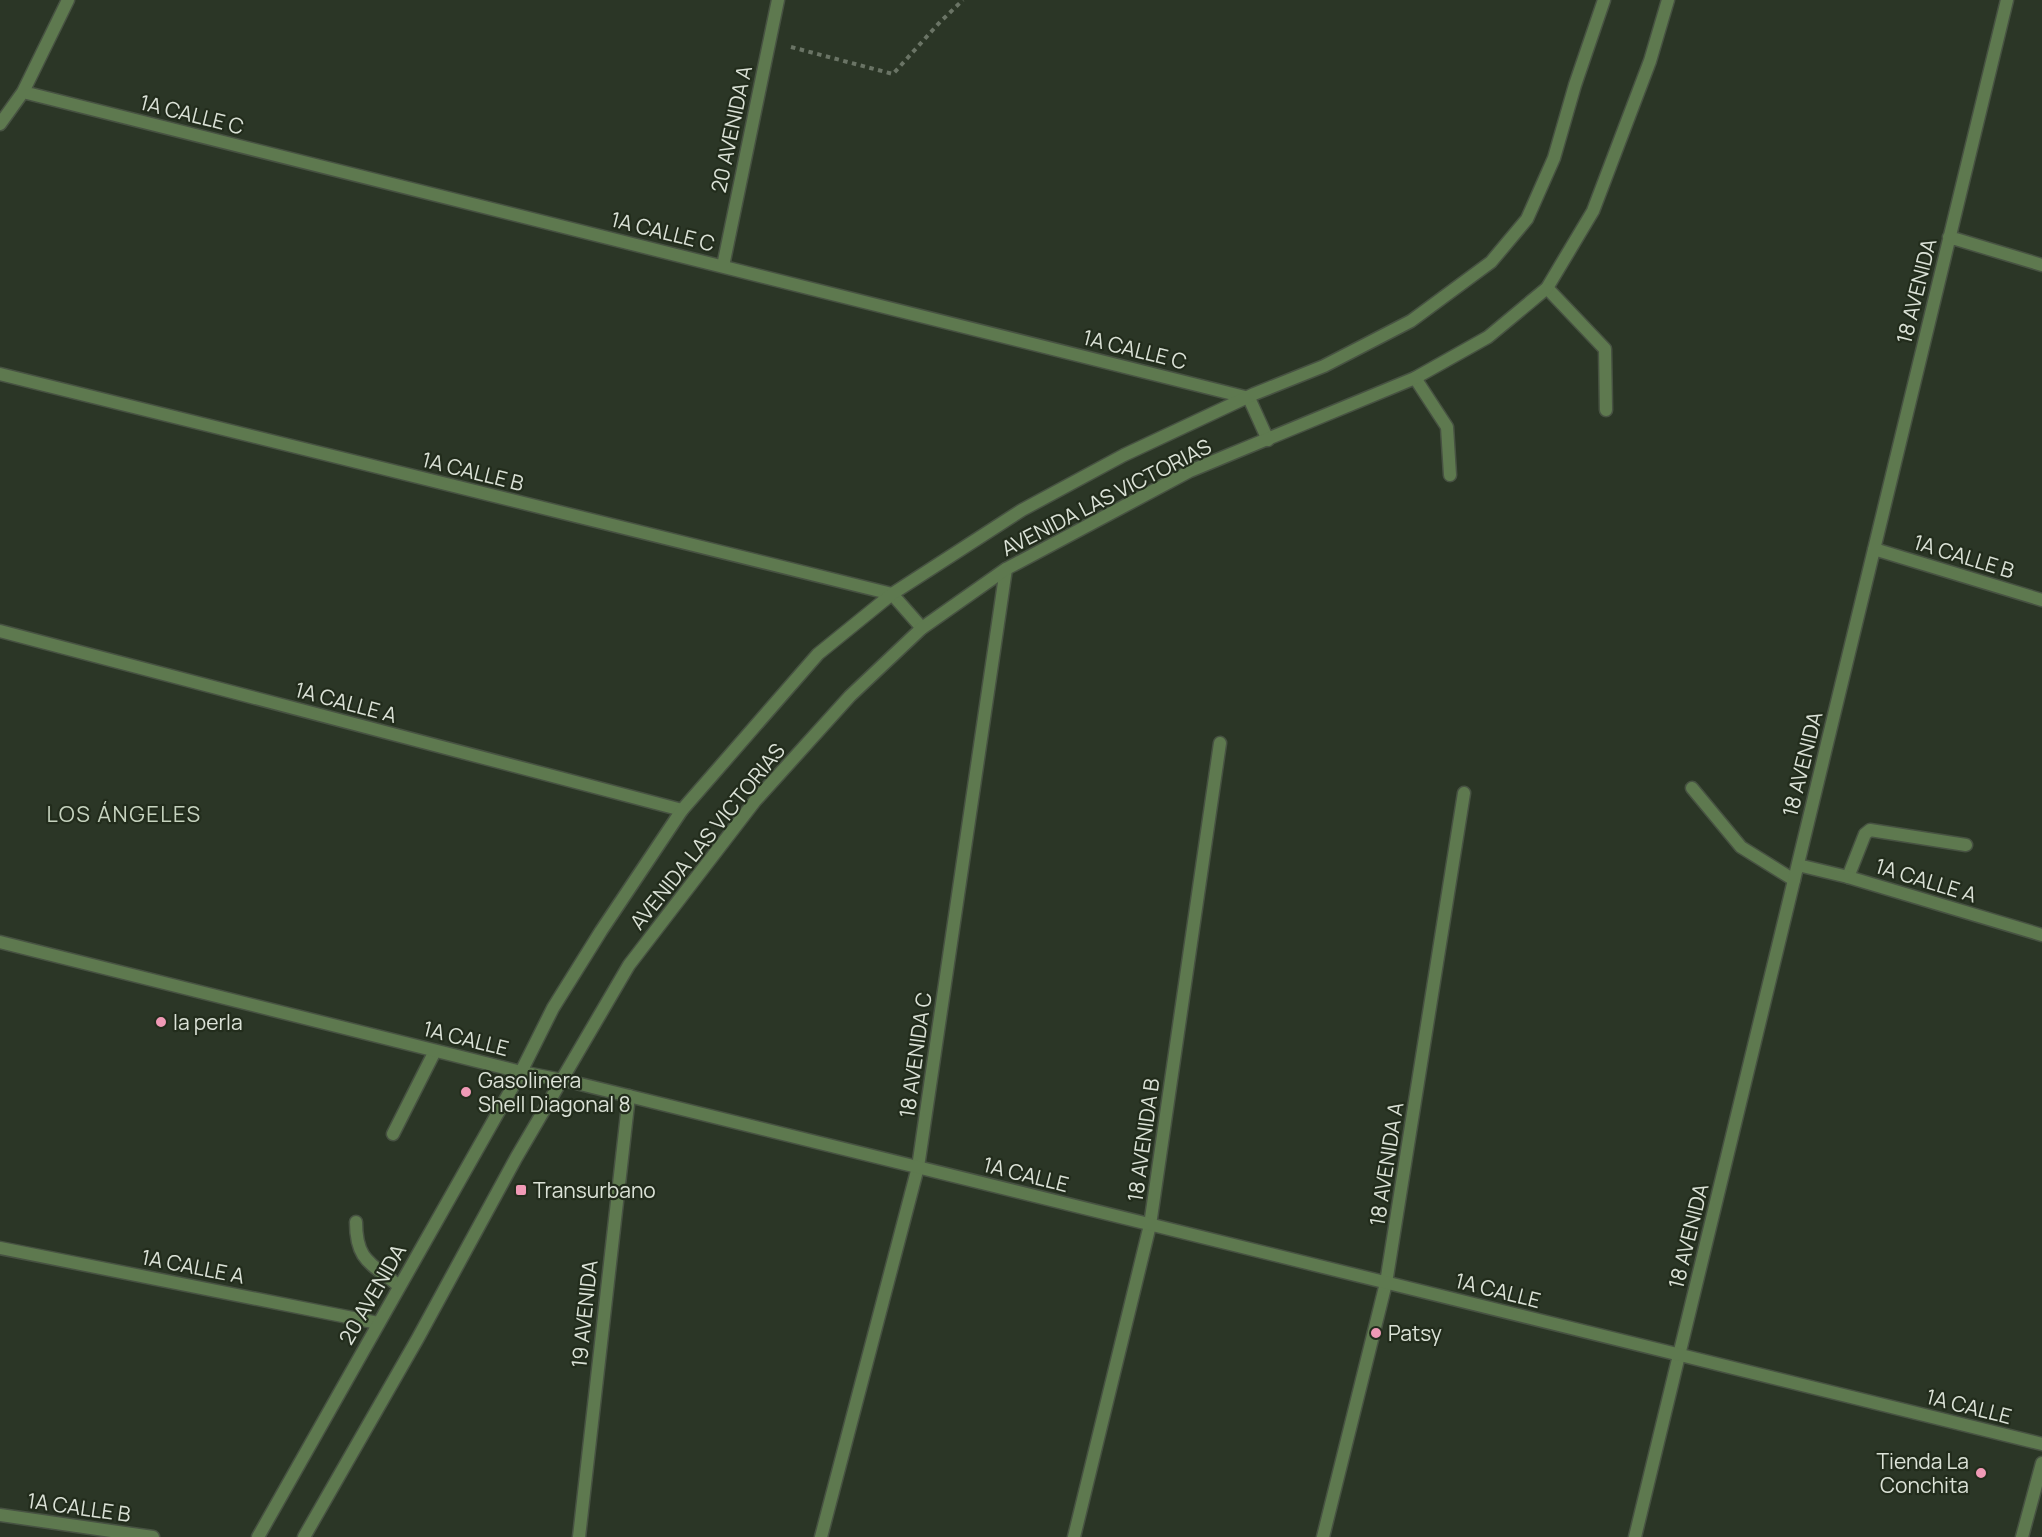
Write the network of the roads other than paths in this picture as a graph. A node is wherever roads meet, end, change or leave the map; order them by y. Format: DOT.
graph roads {
  1 [pos="68,0"];
  2 [pos="778,0"];
  3 [pos="1604,0"];
  4 [pos="1668,0"];
  5 [pos="2007,0"];
  6 [pos="23,92"];
  7 [pos="0,124"];
  8 [pos="1949,237"];
  9 [pos="2042,265"];
  10 [pos="723,266"];
  11 [pos="1547,288"];
  12 [pos="0,374"];
  13 [pos="1415,378"];
  14 [pos="1249,398"];
  15 [pos="1606,410"];
  16 [pos="1268,440"];
  17 [pos="1450,475"];
  18 [pos="1874,549"];
  19 [pos="1006,569"];
  20 [pos="892,594"];
  21 [pos="2042,600"];
  22 [pos="922,628"];
  23 [pos="0,631"];
  24 [pos="1220,743"];
  25 [pos="1692,788"];
  26 [pos="1464,794"];
  27 [pos="682,810"];
  28 [pos="1966,845"];
  29 [pos="1798,866"];
  30 [pos="1848,877"];
  31 [pos="1794,880"];
  32 [pos="2042,934"];
  33 [pos="0,942"];
  34 [pos="435,1051"];
  35 [pos="521,1072"];
  36 [pos="561,1080"];
  37 [pos="628,1096"];
  38 [pos="393,1134"];
  39 [pos="918,1167"];
  40 [pos="356,1222"];
  41 [pos="1150,1225"];
  42 [pos="0,1248"];
  43 [pos="1386,1282"];
  44 [pos="399,1286"];
  45 [pos="378,1323"];
  46 [pos="1680,1355"];
  47 [pos="2042,1444"];
  48 [pos="2042,1463"];
  49 [pos="0,1515"];
  50 [pos="153,1537"];
  51 [pos="258,1537"];
  52 [pos="304,1537"];
  53 [pos="579,1537"];
  54 [pos="821,1537"];
  55 [pos="1074,1537"];
  56 [pos="1323,1537"];
  57 [pos="1635,1537"];
  58 [pos="2022,1537"];
  1 -- 6 [label="street"];
  2 -- 10 [label="street, 20 AVENIDA A"];
  3 -- 14 [label="street, AVENIDA LAS VICTORIAS"];
  4 -- 11 [label="street, AVENIDA LAS VICTORIAS"];
  5 -- 8 [label="street, 18 AVENIDA"];
  6 -- 7 [label="street"];
  6 -- 10 [label="street, 1A CALLE C"];
  8 -- 9 [label="street"];
  8 -- 18 [label="street, 18 AVENIDA"];
  10 -- 14 [label="street, 1A CALLE C"];
  11 -- 13 [label="street, AVENIDA LAS VICTORIAS"];
  11 -- 15 [label="street"];
  12 -- 20 [label="street, 1A CALLE B"];
  13 -- 16 [label="street, AVENIDA LAS VICTORIAS"];
  13 -- 17 [label="street"];
  14 -- 16 [label="street"];
  14 -- 20 [label="street, AVENIDA LAS VICTORIAS"];
  16 -- 19 [label="street, AVENIDA LAS VICTORIAS"];
  18 -- 21 [label="street, 1A CALLE B"];
  18 -- 29 [label="street, 18 AVENIDA"];
  19 -- 22 [label="street, AVENIDA LAS VICTORIAS"];
  19 -- 39 [label="street, 18 AVENIDA C"];
  20 -- 22 [label="street"];
  20 -- 27 [label="street, AVENIDA LAS VICTORIAS"];
  22 -- 36 [label="street, AVENIDA LAS VICTORIAS"];
  23 -- 27 [label="street, 1A CALLE A"];
  24 -- 41 [label="street, 18 AVENIDA B"];
  25 -- 31 [label="street"];
  26 -- 43 [label="street, 18 AVENIDA A"];
  27 -- 35 [label="street, AVENIDA LAS VICTORIAS"];
  28 -- 30 [label="street"];
  29 -- 30 [label="street, 1A CALLE A"];
  29 -- 31 [label="street, 18 AVENIDA"];
  30 -- 32 [label="street, 1A CALLE A"];
  31 -- 46 [label="street, 18 AVENIDA"];
  33 -- 34 [label="street, 1A CALLE"];
  34 -- 35 [label="street, 1A CALLE"];
  34 -- 38 [label="street"];
  35 -- 36 [label="street, 1A CALLE"];
  35 -- 44 [label="street, 20 AVENIDA"];
  36 -- 37 [label="street, 1A CALLE"];
  36 -- 52 [label="street"];
  37 -- 39 [label="street, 1A CALLE"];
  37 -- 53 [label="street, 19 AVENIDA"];
  39 -- 41 [label="street, 1A CALLE"];
  39 -- 54 [label="street, 18 AVENIDA C"];
  40 -- 44 [label="street"];
  41 -- 43 [label="street, 1A CALLE"];
  41 -- 55 [label="street, 18 AVENIDA B"];
  42 -- 45 [label="street, 1A CALLE A"];
  43 -- 46 [label="street, 1A CALLE"];
  43 -- 56 [label="street, 18 AVENIDA A"];
  44 -- 45 [label="street, 20 AVENIDA"];
  45 -- 51 [label="street, 20 AVENIDA"];
  46 -- 47 [label="street, 1A CALLE"];
  46 -- 57 [label="street, 18 AVENIDA"];
  48 -- 58 [label="street"];
  49 -- 50 [label="street, 1A CALLE B"];
}
